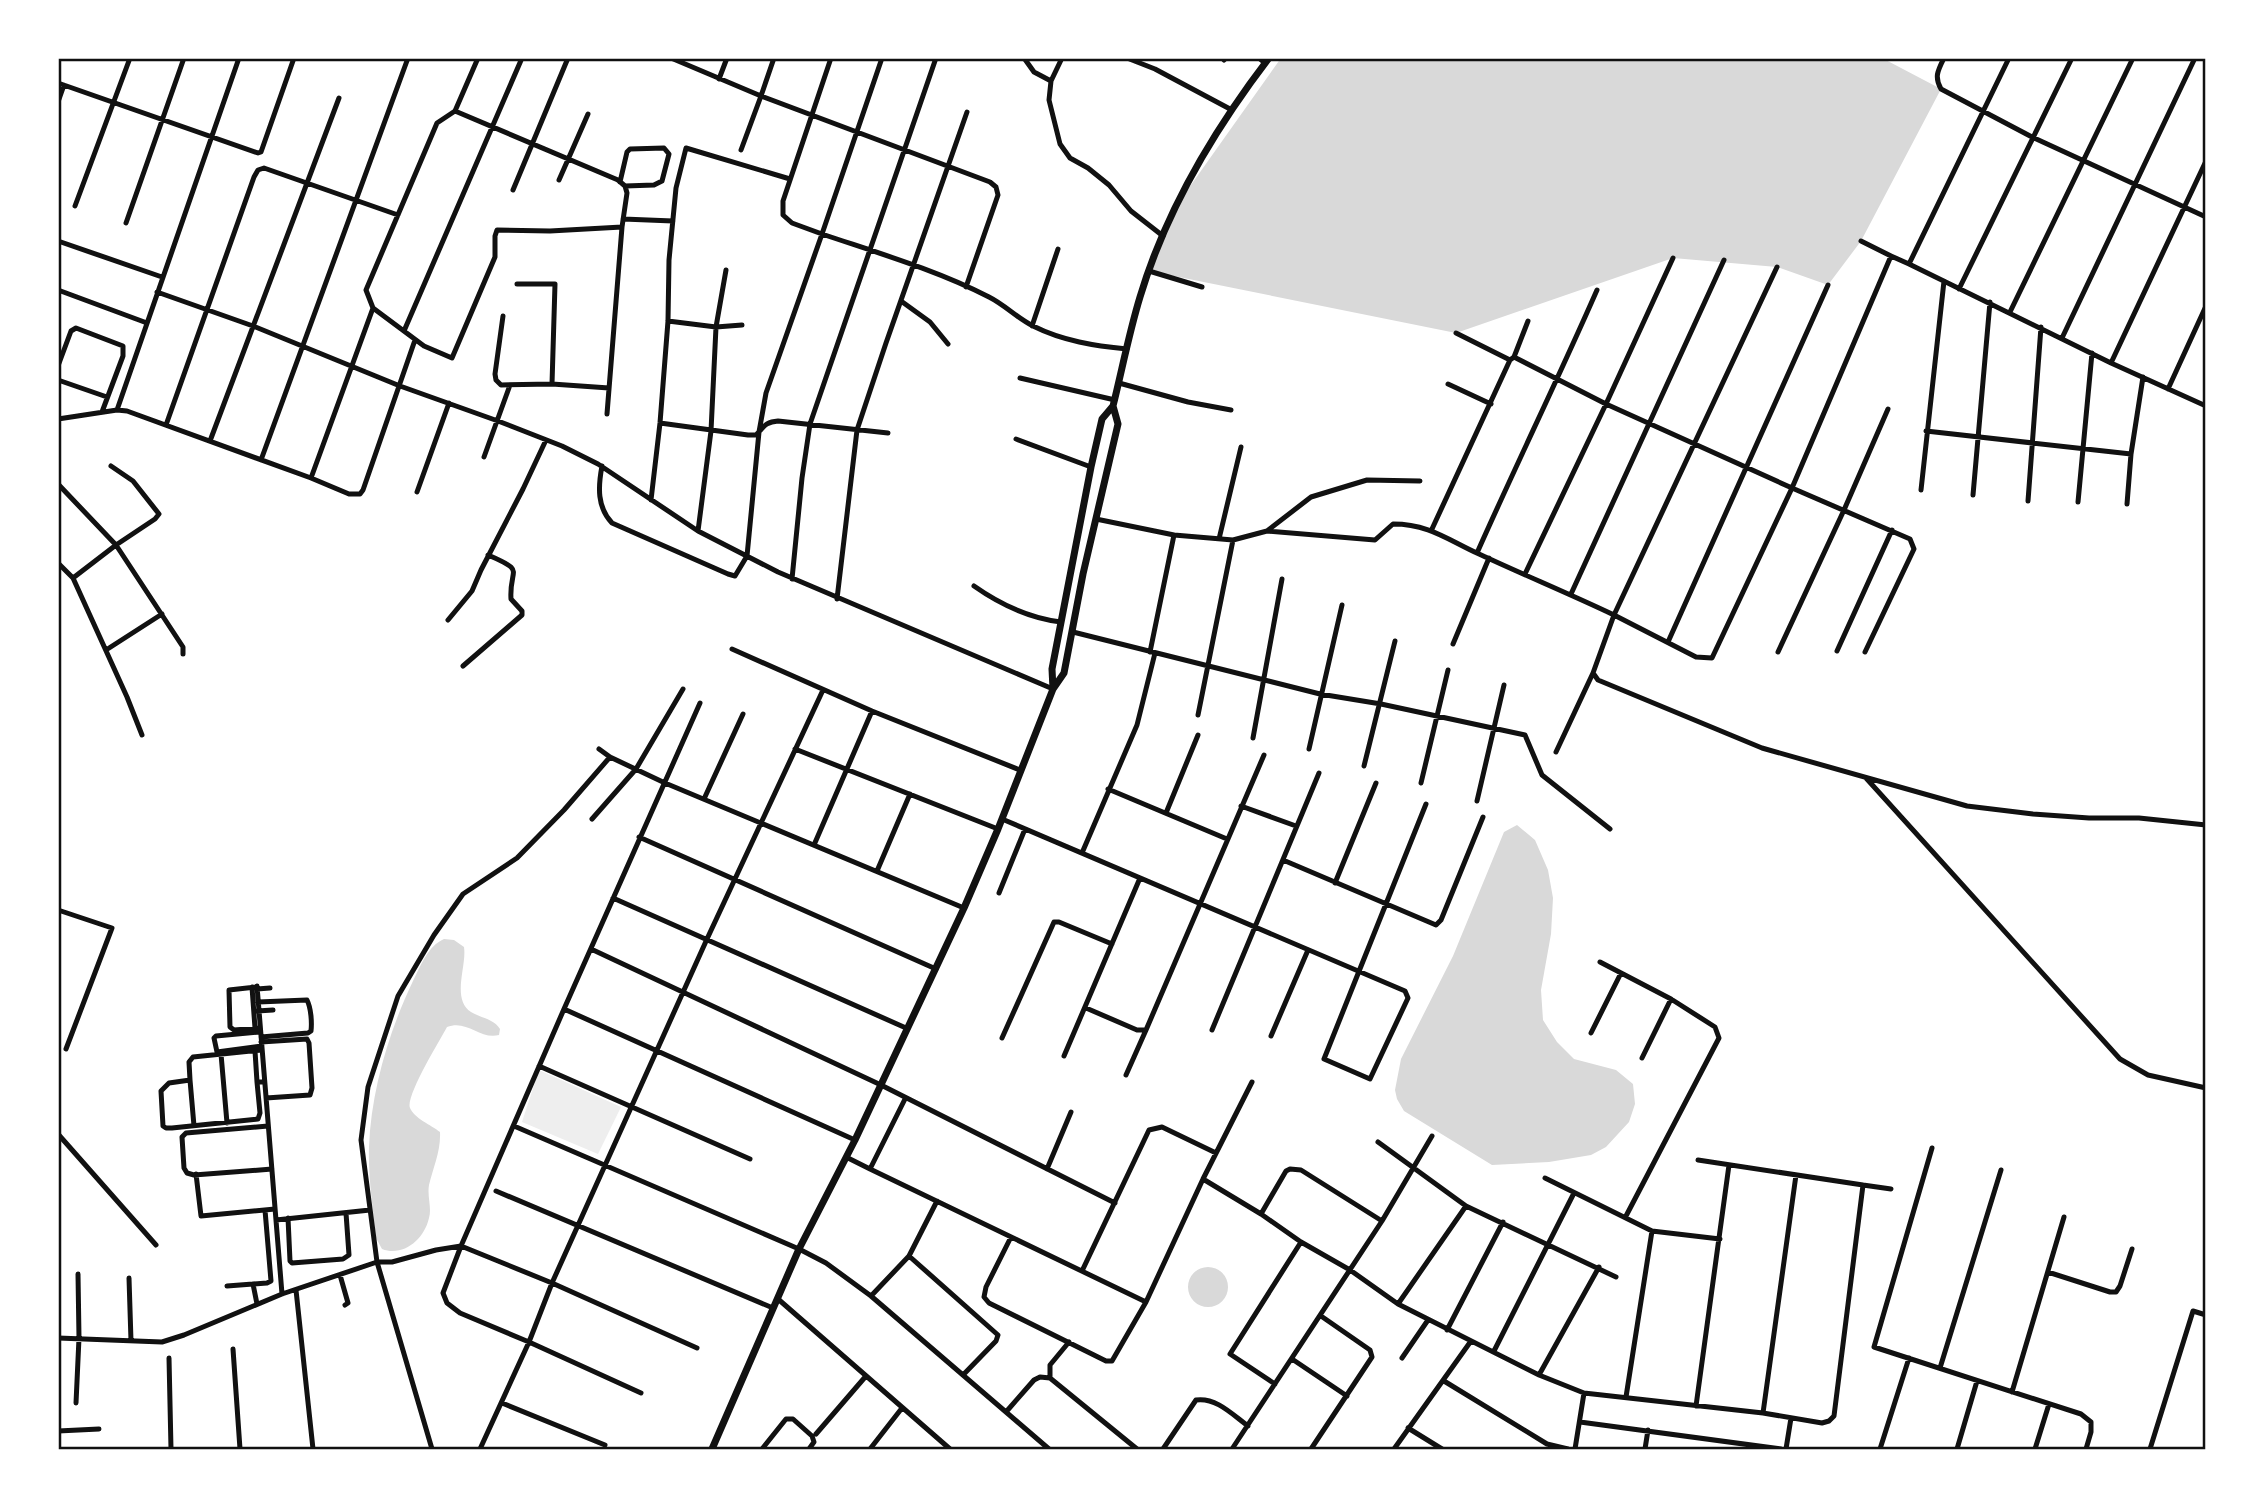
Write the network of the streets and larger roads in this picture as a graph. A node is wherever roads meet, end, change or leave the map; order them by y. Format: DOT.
graph roads {
  1 [pos="130,58"];
  2 [pos="184,58"];
  3 [pos="239,58"];
  4 [pos="294,58"];
  5 [pos="408,58"];
  6 [pos="478,58"];
  7 [pos="522,58"];
  8 [pos="568,58"];
  9 [pos="671,58"];
  10 [pos="698,58"];
  11 [pos="727,58"];
  12 [pos="774,58"];
  13 [pos="831,58"];
  14 [pos="881,58"];
  15 [pos="936,58"];
  16 [pos="1024,58"];
  17 [pos="1062,58"];
  18 [pos="1127,58"];
  19 [pos="1944,58"];
  20 [pos="2010,58"];
  21 [pos="2072,58"];
  22 [pos="2133,58"];
  23 [pos="2195,58"];
  24 [pos="1264,60"];
  25 [pos="694,66"];
  26 [pos="719,79"];
  27 [pos="1051,82"];
  28 [pos="61,84"];
  29 [pos="761,96"];
  30 [pos="339,98"];
  31 [pos="58,102"];
  32 [pos="114,104"];
  33 [pos="1230,109"];
  34 [pos="456,111"];
  35 [pos="1982,111"];
  36 [pos="967,112"];
  37 [pos="588,114"];
  38 [pos="811,116"];
  39 [pos="162,121"];
  40 [pos="491,127"];
  41 [pos="856,133"];
  42 [pos="2032,137"];
  43 [pos="212,138"];
  44 [pos="531,144"];
  45 [pos="905,149"];
  46 [pos="741,150"];
  47 [pos="568,160"];
  48 [pos="2083,161"];
  49 [pos="2206,161"];
  50 [pos="948,165"];
  51 [pos="790,179"];
  52 [pos="559,180"];
  53 [pos="307,183"];
  54 [pos="622,184"];
  55 [pos="2134,186"];
  56 [pos="513,190"];
  57 [pos="357,200"];
  58 [pos="75,206"];
  59 [pos="2184,207"];
  60 [pos="398,215"];
  61 [pos="2206,217"];
  62 [pos="623,219"];
  63 [pos="673,221"];
  64 [pos="126,223"];
  65 [pos="622,227"];
  66 [pos="822,234"];
  67 [pos="1163,236"];
  68 [pos="58,241"];
  69 [pos="1861,241"];
  70 [pos="1058,249"];
  71 [pos="870,251"];
  72 [pos="1892,256"];
  73 [pos="1673,258"];
  74 [pos="1724,260"];
  75 [pos="1909,264"];
  76 [pos="914,265"];
  77 [pos="1777,267"];
  78 [pos="726,270"];
  79 [pos="1149,271"];
  80 [pos="162,277"];
  81 [pos="1944,281"];
  82 [pos="517,284"];
  83 [pos="1829,285"];
  84 [pos="966,287"];
  85 [pos="1202,287"];
  86 [pos="1959,289"];
  87 [pos="58,290"];
  88 [pos="1597,290"];
  89 [pos="157,292"];
  90 [pos="901,301"];
  91 [pos="1990,302"];
  92 [pos="2206,306"];
  93 [pos="373,308"];
  94 [pos="207,310"];
  95 [pos="2010,312"];
  96 [pos="503,316"];
  97 [pos="668,321"];
  98 [pos="1528,321"];
  99 [pos="147,323"];
  100 [pos="742,325"];
  101 [pos="253,326"];
  102 [pos="1032,326"];
  103 [pos="716,327"];
  104 [pos="2041,327"];
  105 [pos="404,331"];
  106 [pos="1456,333"];
  107 [pos="2062,338"];
  108 [pos="415,340"];
  109 [pos="948,344"];
  110 [pos="303,346"];
  111 [pos="1127,349"];
  112 [pos="2092,353"];
  113 [pos="1512,359"];
  114 [pos="2111,363"];
  115 [pos="351,365"];
  116 [pos="58,366"];
  117 [pos="1020,377"];
  118 [pos="2143,377"];
  119 [pos="1558,379"];
  120 [pos="58,380"];
  121 [pos="1119,383"];
  122 [pos="552,384"];
  123 [pos="1448,384"];
  124 [pos="509,385"];
  125 [pos="400,386"];
  126 [pos="609,388"];
  127 [pos="2168,389"];
  128 [pos="107,397"];
  129 [pos="449,403"];
  130 [pos="1114,403"];
  131 [pos="1491,404"];
  132 [pos="1606,404"];
  133 [pos="2206,405"];
  134 [pos="1888,409"];
  135 [pos="117,410"];
  136 [pos="1231,410"];
  137 [pos="102,412"];
  138 [pos="607,414"];
  139 [pos="58,419"];
  140 [pos="498,421"];
  141 [pos="660,424"];
  142 [pos="810,424"];
  143 [pos="1650,424"];
  144 [pos="166,425"];
  145 [pos="857,430"];
  146 [pos="711,431"];
  147 [pos="1926,431"];
  148 [pos="759,432"];
  149 [pos="888,433"];
  150 [pos="1978,436"];
  151 [pos="1016,439"];
  152 [pos="546,440"];
  153 [pos="210,441"];
  154 [pos="2031,443"];
  155 [pos="1694,444"];
  156 [pos="1241,447"];
  157 [pos="2082,449"];
  158 [pos="2131,454"];
  159 [pos="484,457"];
  160 [pos="261,460"];
  161 [pos="111,466"];
  162 [pos="601,466"];
  163 [pos="1091,467"];
  164 [pos="1747,468"];
  165 [pos="1089,476"];
  166 [pos="311,478"];
  167 [pos="1104,480"];
  168 [pos="1420,481"];
  169 [pos="58,484"];
  170 [pos="1793,488"];
  171 [pos="1921,491"];
  172 [pos="417,492"];
  173 [pos="1973,495"];
  174 [pos="651,500"];
  175 [pos="2028,501"];
  176 [pos="2078,502"];
  177 [pos="2127,504"];
  178 [pos="1844,510"];
  179 [pos="1096,519"];
  180 [pos="1432,529"];
  181 [pos="1892,530"];
  182 [pos="698,531"];
  183 [pos="1267,531"];
  184 [pos="1174,535"];
  185 [pos="1219,539"];
  186 [pos="1233,540"];
  187 [pos="116,545"];
  188 [pos="1476,553"];
  189 [pos="488,555"];
  190 [pos="747,556"];
  191 [pos="1489,558"];
  192 [pos="58,563"];
  193 [pos="1525,574"];
  194 [pos="73,578"];
  195 [pos="792,579"];
  196 [pos="1282,579"];
  197 [pos="974,586"];
  198 [pos="1571,594"];
  199 [pos="837,599"];
  200 [pos="1342,604"];
  201 [pos="162,614"];
  202 [pos="1614,615"];
  203 [pos="448,620"];
  204 [pos="1061,622"];
  205 [pos="1073,632"];
  206 [pos="1395,640"];
  207 [pos="1668,642"];
  208 [pos="1452,644"];
  209 [pos="732,649"];
  210 [pos="106,650"];
  211 [pos="1837,651"];
  212 [pos="1778,652"];
  213 [pos="1865,652"];
  214 [pos="1152,653"];
  215 [pos="183,654"];
  216 [pos="463,666"];
  217 [pos="1209,666"];
  218 [pos="1448,670"];
  219 [pos="1593,673"];
  220 [pos="1264,679"];
  221 [pos="1504,685"];
  222 [pos="683,688"];
  223 [pos="823,690"];
  224 [pos="1053,690"];
  225 [pos="1321,694"];
  226 [pos="700,704"];
  227 [pos="1381,704"];
  228 [pos="872,711"];
  229 [pos="743,714"];
  230 [pos="1198,715"];
  231 [pos="1438,716"];
  232 [pos="1494,726"];
  233 [pos="142,735"];
  234 [pos="1198,735"];
  235 [pos="1253,738"];
  236 [pos="599,749"];
  237 [pos="795,749"];
  238 [pos="1309,750"];
  239 [pos="1556,752"];
  240 [pos="1264,755"];
  241 [pos="610,757"];
  242 [pos="1364,766"];
  243 [pos="636,769"];
  244 [pos="846,769"];
  245 [pos="1020,770"];
  246 [pos="1319,773"];
  247 [pos="1866,778"];
  248 [pos="665,783"];
  249 [pos="1376,783"];
  250 [pos="1421,783"];
  251 [pos="1108,789"];
  252 [pos="910,794"];
  253 [pos="704,799"];
  254 [pos="1477,801"];
  255 [pos="1426,804"];
  256 [pos="1241,806"];
  257 [pos="1166,813"];
  258 [pos="1483,817"];
  259 [pos="592,819"];
  260 [pos="1002,819"];
  261 [pos="760,821"];
  262 [pos="2206,825"];
  263 [pos="1296,826"];
  264 [pos="998,829"];
  265 [pos="1025,829"];
  266 [pos="1611,829"];
  267 [pos="639,837"];
  268 [pos="1227,839"];
  269 [pos="814,845"];
  270 [pos="1082,853"];
  271 [pos="1283,860"];
  272 [pos="877,871"];
  273 [pos="1140,878"];
  274 [pos="734,880"];
  275 [pos="1335,883"];
  276 [pos="999,893"];
  277 [pos="613,898"];
  278 [pos="1199,903"];
  279 [pos="1385,904"];
  280 [pos="964,908"];
  281 [pos="58,910"];
  282 [pos="1255,928"];
  283 [pos="706,939"];
  284 [pos="1112,944"];
  285 [pos="591,949"];
  286 [pos="1308,950"];
  287 [pos="1600,962"];
  288 [pos="936,969"];
  289 [pos="1358,971"];
  290 [pos="1621,973"];
  291 [pos="256,987"];
  292 [pos="270,988"];
  293 [pos="683,992"];
  294 [pos="1671,999"];
  295 [pos="257,1008"];
  296 [pos="1086,1008"];
  297 [pos="564,1009"];
  298 [pos="273,1010"];
  299 [pos="906,1028"];
  300 [pos="1146,1030"];
  301 [pos="1212,1030"];
  302 [pos="1591,1033"];
  303 [pos="1270,1037"];
  304 [pos="1002,1038"];
  305 [pos="259,1039"];
  306 [pos="66,1049"];
  307 [pos="657,1051"];
  308 [pos="221,1054"];
  309 [pos="1064,1056"];
  310 [pos="1642,1058"];
  311 [pos="540,1066"];
  312 [pos="1126,1075"];
  313 [pos="190,1080"];
  314 [pos="257,1082"];
  315 [pos="264,1082"];
  316 [pos="1252,1083"];
  317 [pos="881,1085"];
  318 [pos="2206,1088"];
  319 [pos="266,1098"];
  320 [pos="905,1099"];
  321 [pos="632,1107"];
  322 [pos="1070,1112"];
  323 [pos="263,1113"];
  324 [pos="227,1123"];
  325 [pos="194,1126"];
  326 [pos="268,1126"];
  327 [pos="514,1126"];
  328 [pos="58,1134"];
  329 [pos="1432,1136"];
  330 [pos="855,1139"];
  331 [pos="1378,1142"];
  332 [pos="1932,1148"];
  333 [pos="1216,1153"];
  334 [pos="846,1157"];
  335 [pos="750,1159"];
  336 [pos="1699,1160"];
  337 [pos="1729,1165"];
  338 [pos="605,1166"];
  339 [pos="1412,1167"];
  340 [pos="272,1169"];
  341 [pos="870,1169"];
  342 [pos="1046,1169"];
  343 [pos="2001,1170"];
  344 [pos="196,1174"];
  345 [pos="1796,1175"];
  346 [pos="1545,1178"];
  347 [pos="1203,1179"];
  348 [pos="1863,1185"];
  349 [pos="1891,1189"];
  350 [pos="496,1191"];
  351 [pos="1574,1193"];
  352 [pos="937,1201"];
  353 [pos="1115,1203"];
  354 [pos="1466,1206"];
  355 [pos="275,1209"];
  356 [pos="265,1210"];
  357 [pos="370,1210"];
  358 [pos="346,1213"];
  359 [pos="1261,1214"];
  360 [pos="1626,1216"];
  361 [pos="2064,1217"];
  362 [pos="288,1219"];
  363 [pos="276,1220"];
  364 [pos="1382,1221"];
  365 [pos="1503,1222"];
  366 [pos="578,1225"];
  367 [pos="1652,1231"];
  368 [pos="1011,1237"];
  369 [pos="1720,1240"];
  370 [pos="1301,1242"];
  371 [pos="1548,1243"];
  372 [pos="156,1245"];
  373 [pos="461,1246"];
  374 [pos="799,1249"];
  375 [pos="2132,1249"];
  376 [pos="909,1256"];
  377 [pos="377,1262"];
  378 [pos="1599,1267"];
  379 [pos="1350,1270"];
  380 [pos="1082,1271"];
  381 [pos="2048,1272"];
  382 [pos="78,1274"];
  383 [pos="340,1275"];
  384 [pos="1616,1277"];
  385 [pos="129,1278"];
  386 [pos="552,1283"];
  387 [pos="253,1284"];
  388 [pos="227,1286"];
  389 [pos="296,1290"];
  390 [pos="282,1294"];
  391 [pos="871,1296"];
  392 [pos="778,1299"];
  393 [pos="1146,1302"];
  394 [pos="257,1304"];
  395 [pos="1398,1304"];
  396 [pos="345,1305"];
  397 [pos="773,1308"];
  398 [pos="2206,1315"];
  399 [pos="1321,1316"];
  400 [pos="1428,1320"];
  401 [pos="1447,1329"];
  402 [pos="58,1338"];
  403 [pos="79,1338"];
  404 [pos="131,1341"];
  405 [pos="1471,1341"];
  406 [pos="529,1342"];
  407 [pos="1069,1342"];
  408 [pos="697,1348"];
  409 [pos="233,1349"];
  410 [pos="1494,1351"];
  411 [pos="169,1358"];
  412 [pos="1402,1358"];
  413 [pos="1909,1358"];
  414 [pos="1292,1359"];
  415 [pos="1940,1368"];
  416 [pos="866,1376"];
  417 [pos="963,1376"];
  418 [pos="1539,1376"];
  419 [pos="1050,1378"];
  420 [pos="1444,1381"];
  421 [pos="1978,1381"];
  422 [pos="1275,1384"];
  423 [pos="2012,1392"];
  424 [pos="641,1393"];
  425 [pos="1584,1393"];
  426 [pos="1347,1396"];
  427 [pos="1626,1397"];
  428 [pos="76,1403"];
  429 [pos="502,1403"];
  430 [pos="2049,1404"];
  431 [pos="1696,1406"];
  432 [pos="902,1409"];
  433 [pos="1006,1412"];
  434 [pos="1763,1413"];
  435 [pos="1791,1418"];
  436 [pos="1580,1422"];
  437 [pos="1248,1426"];
  438 [pos="99,1429"];
  439 [pos="1408,1429"];
  440 [pos="1648,1430"];
  441 [pos="58,1431"];
  442 [pos="816,1434"];
  443 [pos="1706,1440"];
  444 [pos="605,1445"];
  445 [pos="171,1449"];
  446 [pos="240,1449"];
  447 [pos="313,1449"];
  448 [pos="432,1449"];
  449 [pos="480,1449"];
  450 [pos="712,1449"];
  451 [pos="762,1449"];
  452 [pos="809,1449"];
  453 [pos="870,1449"];
  454 [pos="950,1449"];
  455 [pos="1049,1449"];
  456 [pos="1138,1449"];
  457 [pos="1163,1449"];
  458 [pos="1232,1449"];
  459 [pos="1311,1449"];
  460 [pos="1394,1449"];
  461 [pos="1442,1449"];
  462 [pos="1568,1449"];
  463 [pos="1575,1449"];
  464 [pos="1645,1449"];
  465 [pos="1705,1449"];
  466 [pos="1783,1449"];
  467 [pos="1880,1449"];
  468 [pos="1957,1449"];
  469 [pos="2035,1449"];
  470 [pos="2086,1449"];
  471 [pos="2150,1449"];
  1 -- 32 [label="street"];
  2 -- 39 [label="street"];
  3 -- 43 [label="street"];
  4 -- 43 [label="street"];
  5 -- 57 [label="street"];
  6 -- 34 [label="street"];
  7 -- 40 [label="street"];
  8 -- 44 [label="street"];
  9 -- 25 [label="street"];
  10 -- 25 [label="street"];
  11 -- 26 [label="street"];
  12 -- 29 [label="street"];
  13 -- 38 [label="street"];
  14 -- 41 [label="street"];
  15 -- 45 [label="street"];
  16 -- 27 [label="street"];
  17 -- 27 [label="street"];
  18 -- 33 [label="street"];
  19 -- 35 [label="street"];
  20 -- 35 [label="street"];
  21 -- 42 [label="street"];
  22 -- 48 [label="street"];
  23 -- 55 [label="street"];
  24 -- 33 [label="street"];
  25 -- 26 [label="street"];
  26 -- 29 [label="street"];
  27 -- 67 [label="street"];
  28 -- 31 [label="street"];
  28 -- 32 [label="street"];
  29 -- 38 [label="street"];
  29 -- 46 [label="street"];
  30 -- 53 [label="street"];
  32 -- 39 [label="street"];
  32 -- 58 [label="street"];
  33 -- 67 [label="street"];
  34 -- 40 [label="street"];
  34 -- 60 [label="street"];
  35 -- 42 [label="street"];
  35 -- 75 [label="street"];
  36 -- 50 [label="street"];
  37 -- 47 [label="street"];
  38 -- 41 [label="street"];
  38 -- 51 [label="street"];
  39 -- 43 [label="street"];
  39 -- 64 [label="street"];
  40 -- 44 [label="street"];
  40 -- 105 [label="street"];
  41 -- 45 [label="street"];
  41 -- 66 [label="street"];
  42 -- 48 [label="street"];
  42 -- 86 [label="street"];
  43 -- 80 [label="street"];
  44 -- 47 [label="street"];
  44 -- 56 [label="street"];
  45 -- 50 [label="street"];
  45 -- 71 [label="street"];
  47 -- 52 [label="street"];
  47 -- 54 [label="street"];
  48 -- 55 [label="street"];
  48 -- 95 [label="street"];
  49 -- 59 [label="street"];
  50 -- 76 [label="street"];
  50 -- 84 [label="street"];
  51 -- 63 [label="street"];
  51 -- 66 [label="street"];
  53 -- 57 [label="street"];
  53 -- 94 [label="street"];
  53 -- 101 [label="street"];
  54 -- 54 [label="street"];
  54 -- 62 [label="street"];
  55 -- 59 [label="street"];
  55 -- 107 [label="street"];
  57 -- 60 [label="street"];
  57 -- 110 [label="street"];
  59 -- 61 [label="street"];
  59 -- 114 [label="street"];
  60 -- 93 [label="street"];
  62 -- 63 [label="street"];
  62 -- 65 [label="street"];
  63 -- 97 [label="street"];
  65 -- 108 [label="street"];
  65 -- 126 [label="street"];
  66 -- 71 [label="street"];
  66 -- 148 [label="street"];
  67 -- 79 [label="street"];
  68 -- 80 [label="street"];
  69 -- 72 [label="street"];
  70 -- 102 [label="street"];
  71 -- 76 [label="street"];
  71 -- 142 [label="street"];
  72 -- 75 [label="street"];
  72 -- 170 [label="street"];
  73 -- 132 [label="street"];
  74 -- 143 [label="street"];
  75 -- 81 [label="street"];
  76 -- 84 [label="street"];
  76 -- 90 [label="street"];
  77 -- 155 [label="street"];
  78 -- 103 [label="street"];
  79 -- 85 [label="street"];
  79 -- 111 [label="street"];
  80 -- 89 [label="street"];
  81 -- 86 [label="street"];
  81 -- 147 [label="street"];
  82 -- 122 [label="street"];
  83 -- 164 [label="street"];
  84 -- 102 [label="street"];
  86 -- 91 [label="street"];
  87 -- 99 [label="street"];
  88 -- 119 [label="street"];
  89 -- 94 [label="street"];
  89 -- 99 [label="street"];
  90 -- 109 [label="street"];
  90 -- 145 [label="street"];
  91 -- 95 [label="street"];
  91 -- 150 [label="street"];
  92 -- 127 [label="street"];
  93 -- 105 [label="street"];
  93 -- 115 [label="street"];
  94 -- 101 [label="street"];
  94 -- 144 [label="street"];
  95 -- 104 [label="street"];
  96 -- 124 [label="street"];
  97 -- 103 [label="street"];
  97 -- 141 [label="street"];
  98 -- 113 [label="street"];
  99 -- 135 [label="street"];
  100 -- 103 [label="street"];
  101 -- 110 [label="street"];
  101 -- 153 [label="street"];
  102 -- 111 [label="street"];
  103 -- 146 [label="street"];
  104 -- 107 [label="street"];
  104 -- 154 [label="street"];
  105 -- 108 [label="street"];
  106 -- 113 [label="street"];
  107 -- 112 [label="street"];
  108 -- 125 [label="street"];
  110 -- 115 [label="street"];
  110 -- 160 [label="street"];
  111 -- 121 [label="street"];
  112 -- 114 [label="street"];
  112 -- 157 [label="street"];
  113 -- 119 [label="street"];
  113 -- 131 [label="street"];
  114 -- 118 [label="street"];
  115 -- 125 [label="street"];
  115 -- 166 [label="street"];
  116 -- 128 [label="street"];
  117 -- 130 [label="street"];
  118 -- 127 [label="street"];
  118 -- 158 [label="street"];
  119 -- 132 [label="street"];
  119 -- 188 [label="street"];
  120 -- 128 [label="street"];
  121 -- 130 [label="street"];
  121 -- 136 [label="street"];
  122 -- 124 [label="street"];
  122 -- 126 [label="street"];
  123 -- 131 [label="street"];
  124 -- 140 [label="street"];
  125 -- 129 [label="street"];
  125 -- 166 [label="street"];
  126 -- 138 [label="street"];
  127 -- 133 [label="street"];
  128 -- 137 [label="street"];
  129 -- 140 [label="street"];
  129 -- 172 [label="street"];
  130 -- 163 [label="street"];
  130 -- 167 [label="street"];
  131 -- 180 [label="street"];
  132 -- 143 [label="street"];
  132 -- 193 [label="street"];
  134 -- 178 [label="street"];
  135 -- 137 [label="street"];
  135 -- 144 [label="street"];
  137 -- 139 [label="street"];
  140 -- 152 [label="street"];
  140 -- 159 [label="street"];
  141 -- 146 [label="street"];
  141 -- 174 [label="street"];
  142 -- 145 [label="street"];
  142 -- 148 [label="street"];
  142 -- 195 [label="street"];
  143 -- 155 [label="street"];
  143 -- 198 [label="street"];
  144 -- 153 [label="street"];
  145 -- 149 [label="street"];
  145 -- 199 [label="street"];
  146 -- 148 [label="street"];
  146 -- 182 [label="street"];
  147 -- 150 [label="street"];
  147 -- 171 [label="street"];
  148 -- 190 [label="street"];
  150 -- 154 [label="street"];
  150 -- 173 [label="street"];
  151 -- 163 [label="street"];
  152 -- 162 [label="street"];
  152 -- 189 [label="street"];
  153 -- 160 [label="street"];
  154 -- 157 [label="street"];
  154 -- 175 [label="street"];
  155 -- 164 [label="street"];
  155 -- 202 [label="street"];
  156 -- 185 [label="street"];
  157 -- 158 [label="street"];
  157 -- 176 [label="street"];
  158 -- 177 [label="street"];
  160 -- 166 [label="street"];
  161 -- 187 [label="street"];
  162 -- 174 [label="street"];
  162 -- 190 [label="street"];
  163 -- 165 [label="street"];
  164 -- 170 [label="street"];
  164 -- 207 [label="street"];
  165 -- 167 [label="street"];
  165 -- 204 [label="street"];
  167 -- 179 [label="street"];
  168 -- 183 [label="street"];
  169 -- 187 [label="street"];
  170 -- 178 [label="street"];
  170 -- 207 [label="street"];
  174 -- 182 [label="street"];
  178 -- 181 [label="street"];
  178 -- 212 [label="street"];
  179 -- 184 [label="street"];
  179 -- 205 [label="street"];
  180 -- 183 [label="street"];
  180 -- 188 [label="street"];
  181 -- 211 [label="street"];
  181 -- 213 [label="street"];
  182 -- 190 [label="street"];
  183 -- 186 [label="street"];
  184 -- 185 [label="street"];
  184 -- 214 [label="street"];
  185 -- 186 [label="street"];
  186 -- 217 [label="street"];
  187 -- 194 [label="street"];
  187 -- 201 [label="street"];
  188 -- 191 [label="street"];
  189 -- 203 [label="street"];
  189 -- 216 [label="street"];
  190 -- 195 [label="street"];
  191 -- 193 [label="street"];
  191 -- 208 [label="street"];
  192 -- 194 [label="street"];
  193 -- 198 [label="street"];
  194 -- 210 [label="street"];
  195 -- 199 [label="street"];
  196 -- 220 [label="street"];
  197 -- 204 [label="street"];
  198 -- 202 [label="street"];
  199 -- 224 [label="street"];
  200 -- 225 [label="street"];
  201 -- 210 [label="street"];
  201 -- 215 [label="street"];
  202 -- 207 [label="street"];
  202 -- 219 [label="street"];
  204 -- 224 [label="street"];
  205 -- 214 [label="street"];
  205 -- 224 [label="street"];
  206 -- 227 [label="street"];
  209 -- 223 [label="street"];
  210 -- 233 [label="street"];
  214 -- 217 [label="street"];
  214 -- 251 [label="street"];
  217 -- 220 [label="street"];
  217 -- 230 [label="street"];
  218 -- 231 [label="street"];
  219 -- 239 [label="street"];
  219 -- 247 [label="street"];
  220 -- 225 [label="street"];
  220 -- 235 [label="street"];
  221 -- 232 [label="street"];
  222 -- 243 [label="street"];
  223 -- 228 [label="street"];
  223 -- 237 [label="street"];
  224 -- 245 [label="street"];
  225 -- 227 [label="street"];
  225 -- 238 [label="street"];
  226 -- 248 [label="street"];
  227 -- 231 [label="street"];
  227 -- 242 [label="street"];
  228 -- 244 [label="street"];
  228 -- 245 [label="street"];
  229 -- 253 [label="street"];
  231 -- 232 [label="street"];
  231 -- 250 [label="street"];
  232 -- 254 [label="street"];
  232 -- 266 [label="street"];
  234 -- 257 [label="street"];
  236 -- 241 [label="street"];
  237 -- 244 [label="street"];
  237 -- 261 [label="street"];
  240 -- 256 [label="street"];
  241 -- 243 [label="street"];
  241 -- 357 [label="street"];
  243 -- 248 [label="street"];
  243 -- 259 [label="street"];
  244 -- 252 [label="street"];
  244 -- 269 [label="street"];
  245 -- 260 [label="street"];
  246 -- 263 [label="street"];
  247 -- 262 [label="street"];
  247 -- 318 [label="street"];
  248 -- 253 [label="street"];
  248 -- 267 [label="street"];
  249 -- 275 [label="street"];
  251 -- 257 [label="street"];
  251 -- 270 [label="street"];
  252 -- 264 [label="street"];
  252 -- 272 [label="street"];
  253 -- 261 [label="street"];
  255 -- 279 [label="street"];
  256 -- 263 [label="street"];
  256 -- 268 [label="street"];
  257 -- 268 [label="street"];
  258 -- 279 [label="street"];
  260 -- 264 [label="street"];
  260 -- 265 [label="street"];
  261 -- 269 [label="street"];
  261 -- 274 [label="street"];
  263 -- 271 [label="street"];
  264 -- 280 [label="street"];
  265 -- 270 [label="street"];
  265 -- 276 [label="street"];
  267 -- 274 [label="street"];
  267 -- 277 [label="street"];
  268 -- 278 [label="street"];
  269 -- 272 [label="street"];
  270 -- 273 [label="street"];
  271 -- 275 [label="street"];
  271 -- 282 [label="street"];
  272 -- 280 [label="street"];
  273 -- 278 [label="street"];
  273 -- 284 [label="street"];
  274 -- 283 [label="street"];
  274 -- 288 [label="street"];
  275 -- 279 [label="street"];
  277 -- 283 [label="street"];
  277 -- 285 [label="street"];
  278 -- 282 [label="street"];
  278 -- 300 [label="street"];
  279 -- 289 [label="street"];
  280 -- 288 [label="street"];
  281 -- 306 [label="street"];
  282 -- 286 [label="street"];
  282 -- 301 [label="street"];
  283 -- 293 [label="street"];
  283 -- 299 [label="street"];
  284 -- 296 [label="street"];
  284 -- 304 [label="street"];
  285 -- 293 [label="street"];
  285 -- 297 [label="street"];
  286 -- 289 [label="street"];
  286 -- 303 [label="street"];
  287 -- 290 [label="street"];
  288 -- 299 [label="street"];
  289 -- 289 [label="street"];
  290 -- 294 [label="street"];
  290 -- 302 [label="street"];
  291 -- 292 [label="street"];
  291 -- 295 [label="street"];
  291 -- 305 [label="street"];
  293 -- 307 [label="street"];
  293 -- 317 [label="street"];
  294 -- 310 [label="street"];
  294 -- 360 [label="street"];
  295 -- 298 [label="street"];
  295 -- 305 [label="street"];
  295 -- 305 [label="street"];
  296 -- 300 [label="street"];
  296 -- 309 [label="street"];
  297 -- 307 [label="street"];
  297 -- 311 [label="street"];
  299 -- 317 [label="street"];
  300 -- 312 [label="street"];
  305 -- 305 [label="street"];
  305 -- 308 [label="street"];
  305 -- 314 [label="street"];
  305 -- 315 [label="street"];
  305 -- 319 [label="street"];
  307 -- 321 [label="street"];
  307 -- 330 [label="street"];
  308 -- 313 [label="street"];
  308 -- 324 [label="street"];
  311 -- 321 [label="street"];
  311 -- 327 [label="street"];
  313 -- 325 [label="street"];
  313 -- 325 [label="street"];
  314 -- 315 [label="street"];
  314 -- 323 [label="street"];
  315 -- 319 [label="street"];
  316 -- 333 [label="street"];
  317 -- 320 [label="street"];
  317 -- 330 [label="street"];
  319 -- 323 [label="street"];
  320 -- 341 [label="street"];
  320 -- 342 [label="street"];
  321 -- 335 [label="street"];
  321 -- 338 [label="street"];
  322 -- 342 [label="street"];
  323 -- 324 [label="street"];
  323 -- 326 [label="street"];
  324 -- 325 [label="street"];
  326 -- 340 [label="street"];
  326 -- 344 [label="street"];
  327 -- 338 [label="street"];
  327 -- 373 [label="street"];
  328 -- 372 [label="street"];
  329 -- 339 [label="street"];
  330 -- 334 [label="street"];
  331 -- 339 [label="street"];
  332 -- 413 [label="street"];
  333 -- 347 [label="street"];
  333 -- 353 [label="street"];
  334 -- 341 [label="street"];
  334 -- 374 [label="street"];
  336 -- 337 [label="street"];
  337 -- 345 [label="street"];
  337 -- 369 [label="street"];
  338 -- 366 [label="street"];
  338 -- 374 [label="street"];
  339 -- 354 [label="street"];
  339 -- 364 [label="street"];
  340 -- 344 [label="street"];
  340 -- 355 [label="street"];
  341 -- 352 [label="street"];
  342 -- 353 [label="street"];
  343 -- 415 [label="street"];
  344 -- 356 [label="street"];
  345 -- 348 [label="street"];
  345 -- 434 [label="street"];
  346 -- 351 [label="street"];
  347 -- 359 [label="street"];
  347 -- 393 [label="street"];
  348 -- 349 [label="street"];
  348 -- 435 [label="street"];
  350 -- 366 [label="street"];
  351 -- 360 [label="street"];
  351 -- 371 [label="street"];
  352 -- 368 [label="street"];
  352 -- 376 [label="street"];
  353 -- 380 [label="street"];
  354 -- 365 [label="street"];
  354 -- 395 [label="street"];
  355 -- 356 [label="street"];
  355 -- 363 [label="street"];
  356 -- 387 [label="street"];
  357 -- 358 [label="street"];
  357 -- 377 [label="street"];
  358 -- 362 [label="street"];
  358 -- 362 [label="street"];
  359 -- 364 [label="street"];
  359 -- 370 [label="street"];
  360 -- 367 [label="street"];
  361 -- 381 [label="street"];
  362 -- 363 [label="street"];
  363 -- 390 [label="street"];
  364 -- 379 [label="street"];
  365 -- 371 [label="street"];
  365 -- 401 [label="street"];
  366 -- 386 [label="street"];
  366 -- 397 [label="street"];
  367 -- 369 [label="street"];
  367 -- 427 [label="street"];
  368 -- 380 [label="street"];
  368 -- 407 [label="street"];
  369 -- 431 [label="street"];
  370 -- 379 [label="street"];
  370 -- 422 [label="street"];
  371 -- 378 [label="street"];
  371 -- 410 [label="street"];
  373 -- 377 [label="street"];
  373 -- 386 [label="street"];
  373 -- 406 [label="street"];
  374 -- 391 [label="street"];
  374 -- 392 [label="street"];
  375 -- 381 [label="street"];
  376 -- 391 [label="street"];
  376 -- 417 [label="street"];
  377 -- 383 [label="street"];
  377 -- 448 [label="street"];
  378 -- 384 [label="street"];
  378 -- 418 [label="street"];
  379 -- 395 [label="street"];
  379 -- 399 [label="street"];
  380 -- 393 [label="street"];
  381 -- 423 [label="street"];
  382 -- 403 [label="street"];
  383 -- 389 [label="street"];
  383 -- 396 [label="street"];
  385 -- 404 [label="street"];
  386 -- 406 [label="street"];
  386 -- 408 [label="street"];
  387 -- 388 [label="street"];
  387 -- 394 [label="street"];
  389 -- 390 [label="street"];
  389 -- 447 [label="street"];
  390 -- 394 [label="street"];
  391 -- 417 [label="street"];
  392 -- 397 [label="street"];
  392 -- 416 [label="street"];
  393 -- 407 [label="street"];
  394 -- 404 [label="street"];
  395 -- 400 [label="street"];
  397 -- 450 [label="street"];
  398 -- 471 [label="street"];
  399 -- 414 [label="street"];
  399 -- 426 [label="street"];
  400 -- 401 [label="street"];
  400 -- 412 [label="street"];
  401 -- 405 [label="street"];
  402 -- 403 [label="street"];
  403 -- 404 [label="street"];
  403 -- 428 [label="street"];
  405 -- 410 [label="street"];
  405 -- 420 [label="street"];
  406 -- 424 [label="street"];
  406 -- 429 [label="street"];
  407 -- 419 [label="street"];
  409 -- 446 [label="street"];
  410 -- 418 [label="street"];
  411 -- 445 [label="street"];
  413 -- 415 [label="street"];
  413 -- 467 [label="street"];
  414 -- 422 [label="street"];
  414 -- 426 [label="street"];
  415 -- 421 [label="street"];
  416 -- 432 [label="street"];
  416 -- 442 [label="street"];
  417 -- 433 [label="street"];
  418 -- 425 [label="street"];
  419 -- 433 [label="street"];
  419 -- 456 [label="street"];
  420 -- 439 [label="street"];
  420 -- 462 [label="street"];
  421 -- 423 [label="street"];
  421 -- 468 [label="street"];
  422 -- 437 [label="street"];
  423 -- 430 [label="street"];
  425 -- 427 [label="street"];
  425 -- 436 [label="street"];
  426 -- 459 [label="street"];
  427 -- 431 [label="street"];
  429 -- 444 [label="street"];
  429 -- 449 [label="street"];
  430 -- 469 [label="street"];
  430 -- 470 [label="street"];
  431 -- 434 [label="street"];
  432 -- 453 [label="street"];
  432 -- 454 [label="street"];
  433 -- 455 [label="street"];
  434 -- 435 [label="street"];
  435 -- 466 [label="street"];
  436 -- 440 [label="street"];
  436 -- 463 [label="street"];
  437 -- 457 [label="street"];
  437 -- 458 [label="street"];
  438 -- 441 [label="street"];
  439 -- 460 [label="street"];
  439 -- 461 [label="street"];
  440 -- 443 [label="street"];
  440 -- 464 [label="street"];
  443 -- 465 [label="street"];
  443 -- 466 [label="street"];
  451 -- 452 [label="street"];
}
